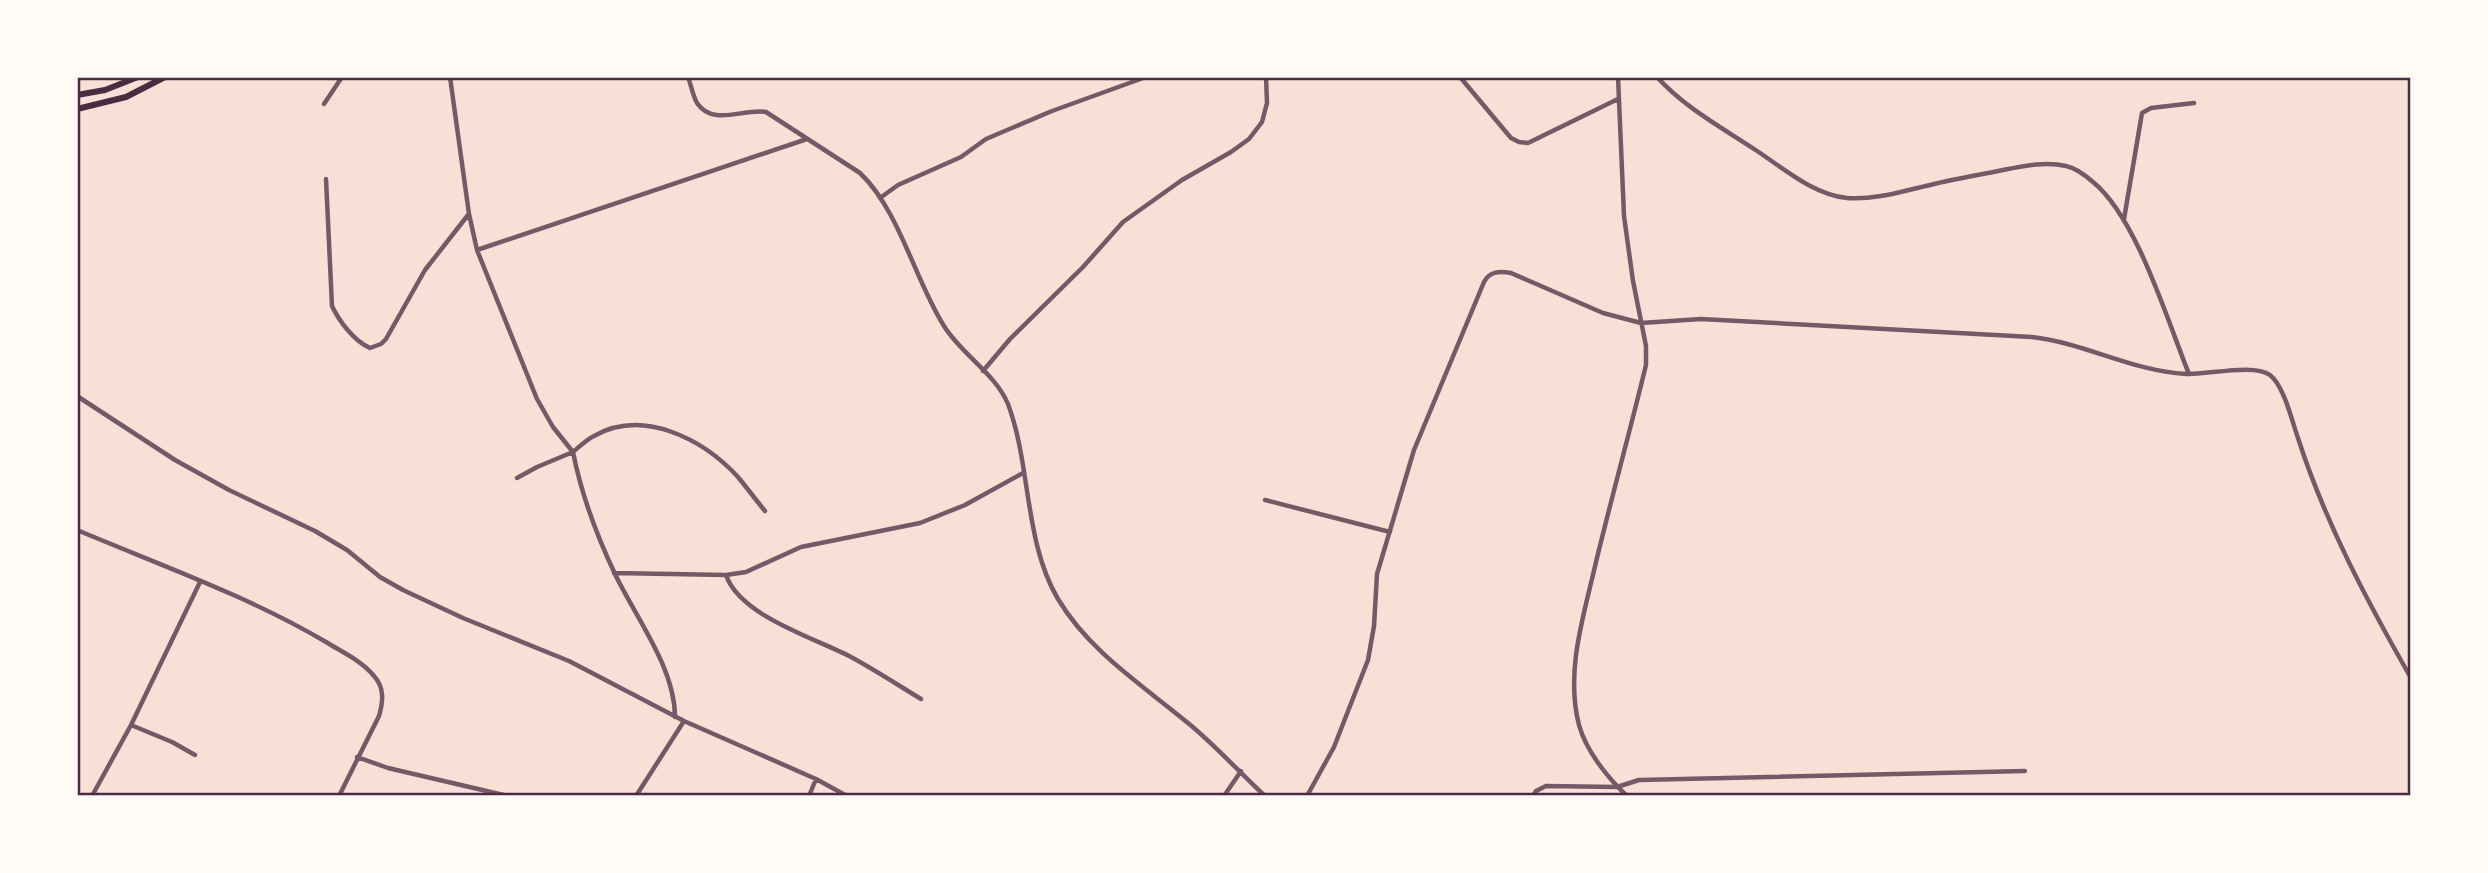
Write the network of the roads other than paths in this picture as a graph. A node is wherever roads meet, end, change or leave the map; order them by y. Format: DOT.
graph roads {
  1 [pos="138,77"];
  2 [pos="165,77"];
  3 [pos="342,77"];
  4 [pos="450,77"];
  5 [pos="688,77"];
  6 [pos="1146,77"];
  7 [pos="1266,77"];
  8 [pos="1460,77"];
  9 [pos="1618,77"];
  10 [pos="1657,77"];
  11 [pos="77,95"];
  12 [pos="1618,99"];
  13 [pos="2194,103"];
  14 [pos="324,104"];
  15 [pos="77,110"];
  16 [pos="807,139"];
  17 [pos="326,179"];
  18 [pos="880,198"];
  19 [pos="469,214"];
  20 [pos="2124,220"];
  21 [pos="477,250"];
  22 [pos="1641,323"];
  23 [pos="983,371"];
  24 [pos="2189,374"];
  25 [pos="77,396"];
  26 [pos="573,452"];
  27 [pos="1023,473"];
  28 [pos="517,478"];
  29 [pos="1265,499"];
  30 [pos="765,511"];
  31 [pos="77,530"];
  32 [pos="1390,531"];
  33 [pos="614,573"];
  34 [pos="726,575"];
  35 [pos="200,582"];
  36 [pos="2411,678"];
  37 [pos="921,699"];
  38 [pos="675,717"];
  39 [pos="684,721"];
  40 [pos="131,725"];
  41 [pos="195,755"];
  42 [pos="357,757"];
  43 [pos="1241,771"];
  44 [pos="2025,771"];
  45 [pos="817,779"];
  46 [pos="1617,787"];
  47 [pos="92,796"];
  48 [pos="339,796"];
  49 [pos="508,796"];
  50 [pos="636,796"];
  51 [pos="809,796"];
  52 [pos="847,796"];
  53 [pos="1224,796"];
  54 [pos="1265,796"];
  55 [pos="1307,796"];
  56 [pos="1533,796"];
  57 [pos="1626,796"];
  1 -- 11 [label="main road"];
  2 -- 15 [label="main road"];
  3 -- 14 [label="street"];
  4 -- 19 [label="street"];
  5 -- 16 [label="street"];
  6 -- 18 [label="street"];
  7 -- 23 [label="street"];
  8 -- 12 [label="street"];
  9 -- 12 [label="street"];
  10 -- 20 [label="street"];
  12 -- 22 [label="street"];
  13 -- 20 [label="street"];
  16 -- 18 [label="street"];
  16 -- 21 [label="street"];
  17 -- 19 [label="street"];
  18 -- 23 [label="street"];
  19 -- 21 [label="street"];
  20 -- 24 [label="street"];
  21 -- 26 [label="street"];
  22 -- 24 [label="street"];
  22 -- 32 [label="street"];
  22 -- 46 [label="street"];
  23 -- 27 [label="street"];
  24 -- 36 [label="street"];
  25 -- 38 [label="street"];
  26 -- 28 [label="street"];
  26 -- 30 [label="street"];
  26 -- 33 [label="street"];
  27 -- 34 [label="street"];
  27 -- 43 [label="street"];
  29 -- 32 [label="street"];
  31 -- 35 [label="street"];
  32 -- 55 [label="street"];
  33 -- 34 [label="street"];
  33 -- 38 [label="street"];
  34 -- 37 [label="street"];
  35 -- 40 [label="street"];
  35 -- 42 [label="street"];
  38 -- 39 [label="street"];
  39 -- 45 [label="street"];
  39 -- 50 [label="street"];
  40 -- 41 [label="street"];
  40 -- 47 [label="street"];
  42 -- 48 [label="street"];
  42 -- 49 [label="street"];
  43 -- 53 [label="street"];
  43 -- 54 [label="street"];
  44 -- 46 [label="street"];
  45 -- 51 [label="street"];
  45 -- 52 [label="street"];
  46 -- 56 [label="street"];
  46 -- 57 [label="street"];
}
